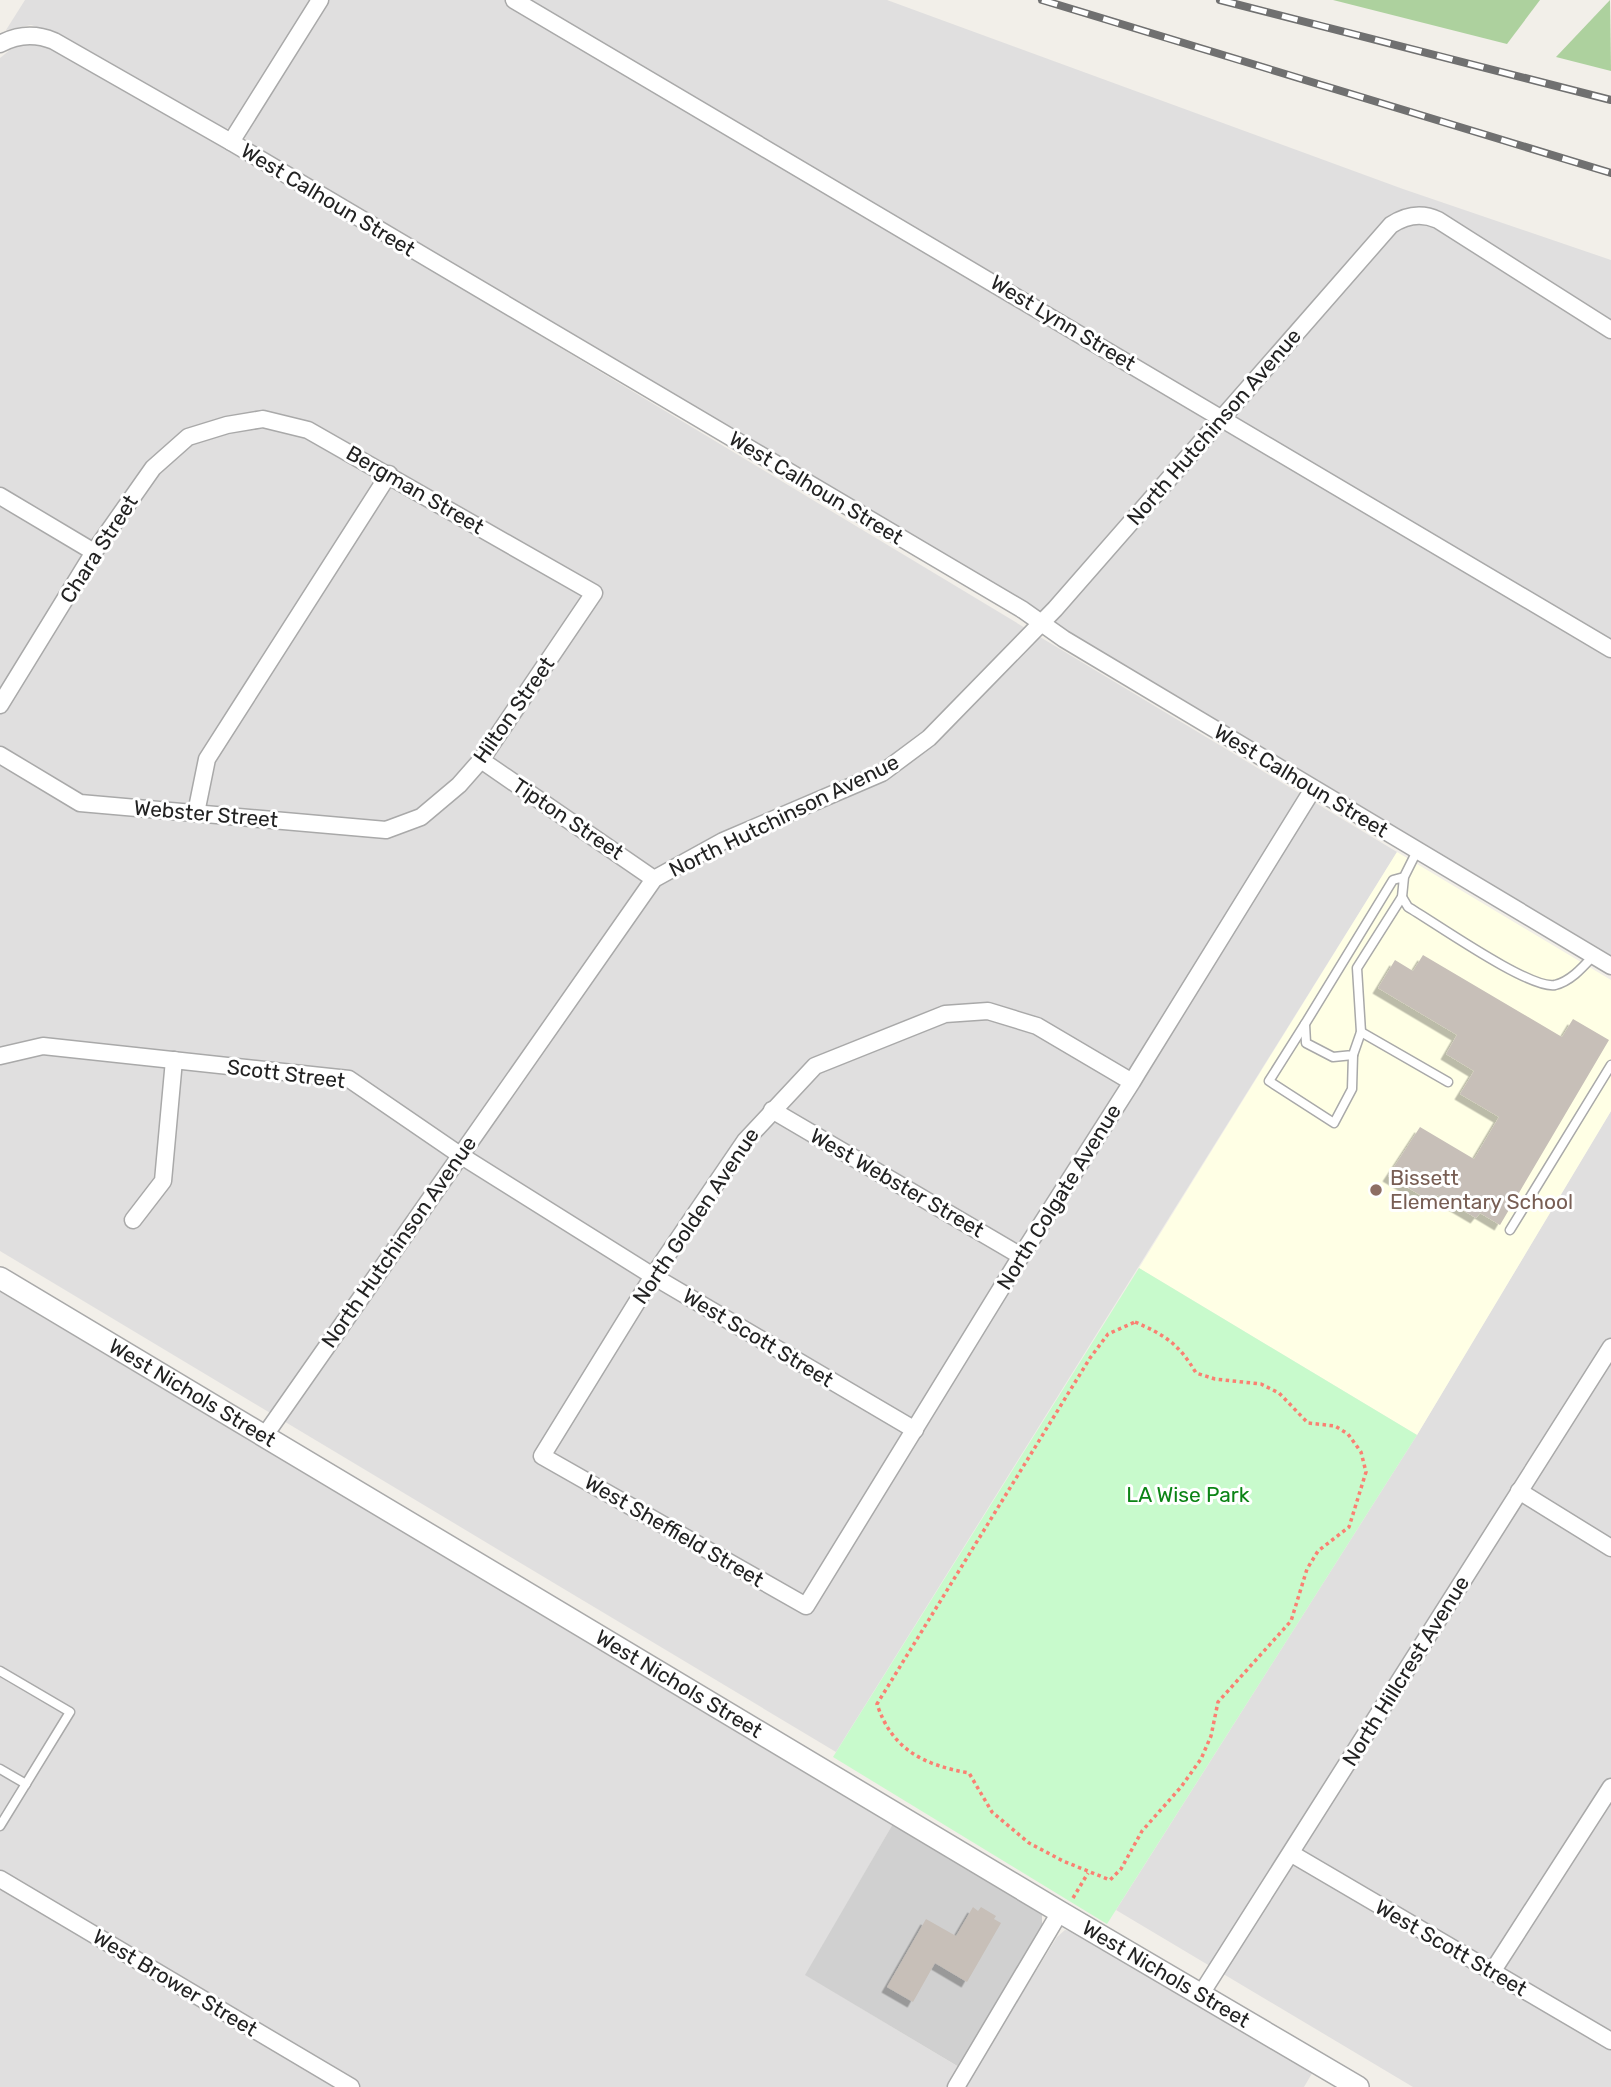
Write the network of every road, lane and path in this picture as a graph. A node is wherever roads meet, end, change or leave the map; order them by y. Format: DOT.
graph roads {
  1 [pos="320,0"];
  2 [pos="514,0"];
  3 [pos="6,41"];
  4 [pos="231,142"];
  5 [pos="1611,330"];
  6 [pos="1223,417"];
  7 [pos="227,425"];
  8 [pos="388,474"];
  9 [pos="0,496"];
  10 [pos="94,552"];
  11 [pos="594,593"];
  12 [pos="1041,623"];
  13 [pos="1611,649"];
  14 [pos="0,705"];
  15 [pos="0,755"];
  16 [pos="481,760"];
  17 [pos="1313,789"];
  18 [pos="196,813"];
  19 [pos="421,817"];
  20 [pos="1417,851"];
  21 [pos="1404,877"];
  22 [pos="654,879"];
  23 [pos="1402,897"];
  24 [pos="1594,955"];
  25 [pos="1611,966"];
  26 [pos="1305,1024"];
  27 [pos="1361,1032"];
  28 [pos="1353,1055"];
  29 [pos="0,1056"];
  30 [pos="174,1060"];
  31 [pos="1611,1066"];
  32 [pos="1132,1082"];
  33 [pos="1448,1082"];
  34 [pos="772,1110"];
  35 [pos="460,1155"];
  36 [pos="133,1220"];
  37 [pos="1510,1230"];
  38 [pos="1021,1256"];
  39 [pos="653,1276"];
  40 [pos="0,1278"];
  41 [pos="1611,1347"];
  42 [pos="915,1430"];
  43 [pos="265,1435"];
  44 [pos="542,1455"];
  45 [pos="1519,1491"];
  46 [pos="1611,1548"];
  47 [pos="806,1606"];
  48 [pos="0,1671"];
  49 [pos="0,1769"];
  50 [pos="26,1784"];
  51 [pos="1611,1787"];
  52 [pos="0,1826"];
  53 [pos="1292,1854"];
  54 [pos="1088,1873"];
  55 [pos="0,1879"];
  56 [pos="1066,1906"];
  57 [pos="1492,1972"];
  58 [pos="1201,1994"];
  59 [pos="1611,2041"];
  60 [pos="351,2087"];
  61 [pos="956,2087"];
  62 [pos="1358,2087"];
  1 -- 4 [label="street"];
  2 -- 6 [label="street, West Lynn Street"];
  3 -- 4 [label="street, West Calhoun Street"];
  4 -- 12 [label="street, West Calhoun Street"];
  5 -- 6 [label="street, North Hutchinson Avenue"];
  6 -- 12 [label="street, North Hutchinson Avenue"];
  6 -- 13 [label="street, West Lynn Street"];
  7 -- 8 [label="street, Bergman Street"];
  7 -- 10 [label="street, Chara Street"];
  8 -- 11 [label="street, Bergman Street"];
  8 -- 18 [label="street"];
  9 -- 10 [label="street"];
  10 -- 14 [label="street, Chara Street"];
  11 -- 16 [label="street, Hilton Street"];
  12 -- 17 [label="street, West Calhoun Street"];
  12 -- 22 [label="street, North Hutchinson Avenue"];
  15 -- 18 [label="street, Webster Street"];
  16 -- 19 [label="street, Hilton Street"];
  16 -- 22 [label="street, Tipton Street"];
  17 -- 20 [label="street, West Calhoun Street"];
  17 -- 32 [label="street, North Colgate Avenue"];
  18 -- 19 [label="street, Webster Street"];
  20 -- 21 [label="lane"];
  20 -- 24 [label="street, West Calhoun Street"];
  21 -- 23 [label="lane"];
  21 -- 26 [label="lane"];
  22 -- 35 [label="street, North Hutchinson Avenue"];
  23 -- 24 [label="lane"];
  23 -- 27 [label="lane"];
  24 -- 25 [label="street, West Calhoun Street"];
  26 -- 28 [label="lane"];
  26 -- 28 [label="lane"];
  27 -- 28 [label="lane"];
  27 -- 33 [label="lane"];
  29 -- 30 [label="street, Scott Street"];
  30 -- 35 [label="street, Scott Street"];
  30 -- 36 [label="street"];
  31 -- 37 [label="lane"];
  32 -- 34 [label="street, North Golden Avenue"];
  32 -- 38 [label="street, North Colgate Avenue"];
  34 -- 38 [label="street, West Webster Street"];
  34 -- 39 [label="street, North Golden Avenue"];
  35 -- 39 [label="street, West Scott Street"];
  35 -- 43 [label="street, North Hutchinson Avenue"];
  38 -- 42 [label="street, North Colgate Avenue"];
  39 -- 42 [label="street, West Scott Street"];
  39 -- 44 [label="street, North Golden Avenue"];
  40 -- 43 [label="street, West Nichols Street"];
  41 -- 45 [label="street, North Hillcrest Avenue"];
  42 -- 47 [label="street, North Colgate Avenue"];
  43 -- 56 [label="street, West Nichols Street"];
  44 -- 47 [label="street, West Sheffield Street"];
  45 -- 46 [label="street"];
  45 -- 53 [label="street, North Hillcrest Avenue"];
  48 -- 50 [label="lane"];
  49 -- 50 [label="lane"];
  50 -- 52 [label="lane"];
  51 -- 57 [label="street"];
  53 -- 57 [label="street, West Scott Street"];
  53 -- 58 [label="street, North Hillcrest Avenue"];
  54 -- 54 [label="path"];
  54 -- 56 [label="path"];
  55 -- 60 [label="street, West Brower Street"];
  56 -- 58 [label="street, West Nichols Street"];
  56 -- 61 [label="street"];
  57 -- 59 [label="street, West Scott Street"];
  58 -- 62 [label="street, West Nichols Street"];
}
